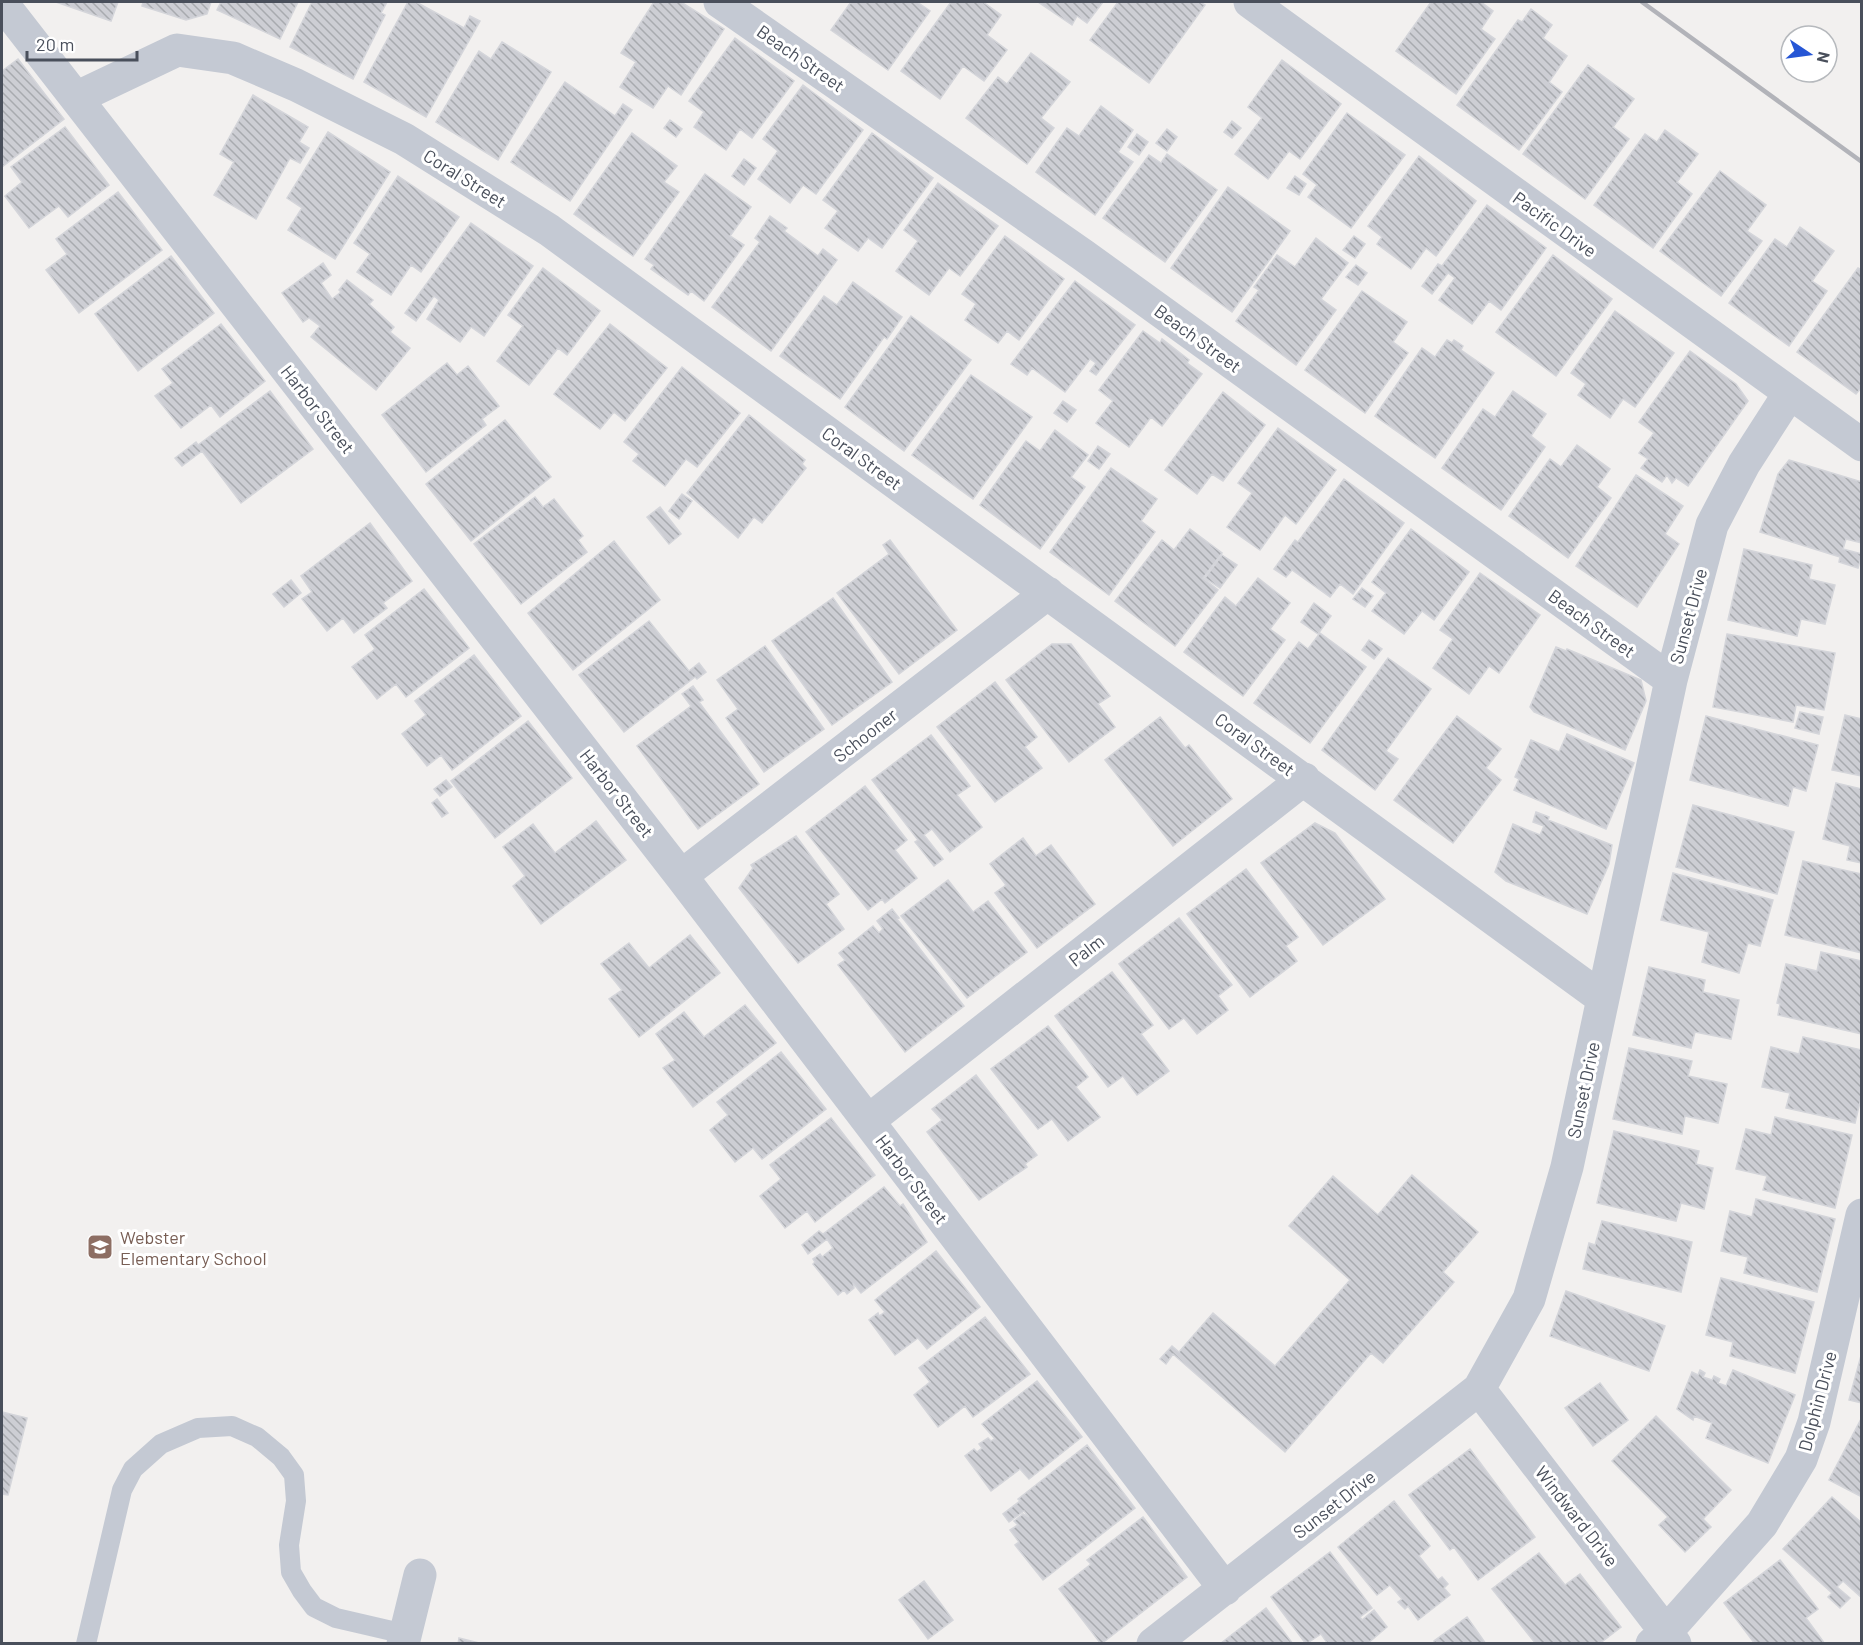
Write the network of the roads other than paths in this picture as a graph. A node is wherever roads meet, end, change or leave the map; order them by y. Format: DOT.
graph roads {
  1 [pos="720,2"];
  2 [pos="1250,2"];
  3 [pos="2,3"];
  4 [pos="76,98"];
  5 [pos="1789,394"];
  6 [pos="1862,445"];
  7 [pos="1048,593"];
  8 [pos="1671,680"];
  9 [pos="1304,779"];
  10 [pos="681,876"];
  11 [pos="1602,998"];
  12 [pos="868,1121"];
  13 [pos="1862,1215"];
  14 [pos="1479,1389"];
  15 [pos="420,1575"];
  16 [pos="1225,1589"];
  17 [pos="404,1639"];
  18 [pos="1664,1640"];
  19 [pos="86,1644"];
  20 [pos="1153,1644"];
  1 -- 8 [label="street, Beach Street"];
  2 -- 5 [label="street, Pacific Drive"];
  3 -- 4 [label="street, Harbor Street"];
  4 -- 7 [label="street, Coral Street"];
  4 -- 10 [label="street, Harbor Street"];
  5 -- 6 [label="street, Pacific Drive"];
  5 -- 8 [label="street, Sunset Drive"];
  7 -- 9 [label="street, Coral Street"];
  7 -- 10 [label="street, Schooner"];
  8 -- 11 [label="street, Sunset Drive"];
  9 -- 11 [label="street, Coral Street"];
  9 -- 12 [label="street, Palm"];
  10 -- 12 [label="street, Harbor Street"];
  11 -- 14 [label="street, Sunset Drive"];
  12 -- 16 [label="street, Harbor Street"];
  13 -- 18 [label="street, Dolphin Drive"];
  14 -- 16 [label="street, Sunset Drive"];
  14 -- 18 [label="street, Windward Drive"];
  15 -- 17 [label="street"];
  16 -- 20 [label="street, Sunset Drive"];
  17 -- 19 [label="lane"];
}
